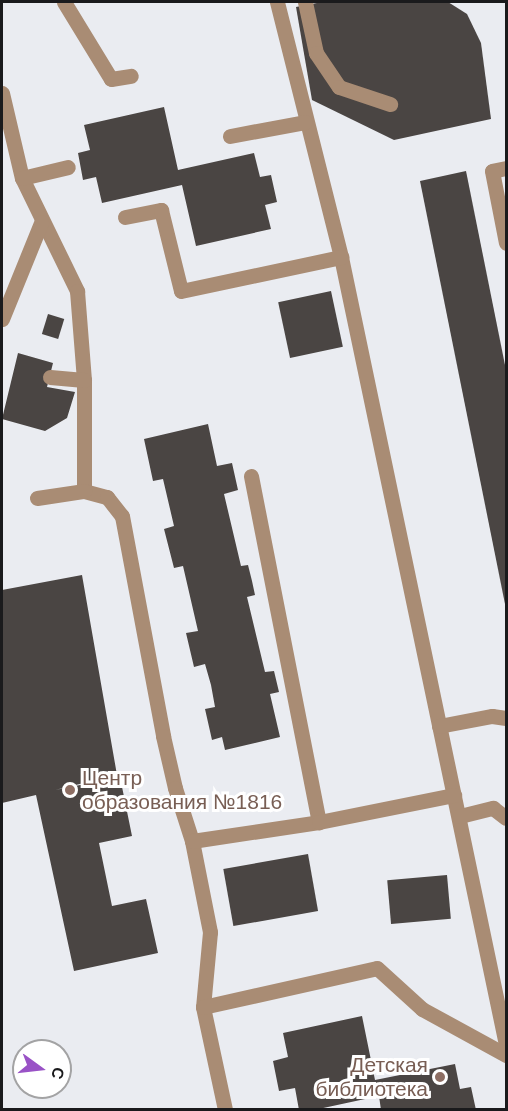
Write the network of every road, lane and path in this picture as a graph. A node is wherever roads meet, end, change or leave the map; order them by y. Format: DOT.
graph roads {
  1 [pos="64,2"];
  2 [pos="277,2"];
  3 [pos="305,2"];
  4 [pos="131,76"];
  5 [pos="2,93"];
  6 [pos="390,104"];
  7 [pos="305,122"];
  8 [pos="230,136"];
  9 [pos="68,167"];
  10 [pos="507,168"];
  11 [pos="22,178"];
  12 [pos="125,217"];
  13 [pos="41,223"];
  14 [pos="507,243"];
  15 [pos="341,257"];
  16 [pos="2,319"];
  17 [pos="50,377"];
  18 [pos="84,380"];
  19 [pos="251,476"];
  20 [pos="84,491"];
  21 [pos="38,498"];
  22 [pos="507,718"];
  23 [pos="440,726"];
  24 [pos="454,795"];
  25 [pos="460,816"];
  26 [pos="507,818"];
  27 [pos="319,822"];
  28 [pos="192,841"];
  29 [pos="203,1007"];
  30 [pos="507,1045"];
  31 [pos="507,1055"];
  32 [pos="225,1110"];
  1 -- 4 [label="lane"];
  2 -- 7 [label="lane"];
  3 -- 6 [label="lane"];
  5 -- 11 [label="lane"];
  7 -- 8 [label="lane"];
  7 -- 15 [label="lane"];
  9 -- 11 [label="lane"];
  10 -- 14 [label="lane"];
  11 -- 13 [label="lane"];
  12 -- 15 [label="lane"];
  13 -- 16 [label="lane"];
  13 -- 18 [label="lane"];
  15 -- 23 [label="lane"];
  17 -- 18 [label="lane"];
  18 -- 20 [label="lane"];
  19 -- 27 [label="lane"];
  20 -- 21 [label="lane"];
  20 -- 28 [label="lane"];
  22 -- 23 [label="lane"];
  23 -- 24 [label="lane"];
  24 -- 25 [label="lane"];
  24 -- 27 [label="lane"];
  25 -- 26 [label="lane"];
  25 -- 30 [label="lane"];
  27 -- 28 [label="lane"];
  28 -- 29 [label="lane"];
  29 -- 31 [label="lane"];
  29 -- 32 [label="lane"];
}
